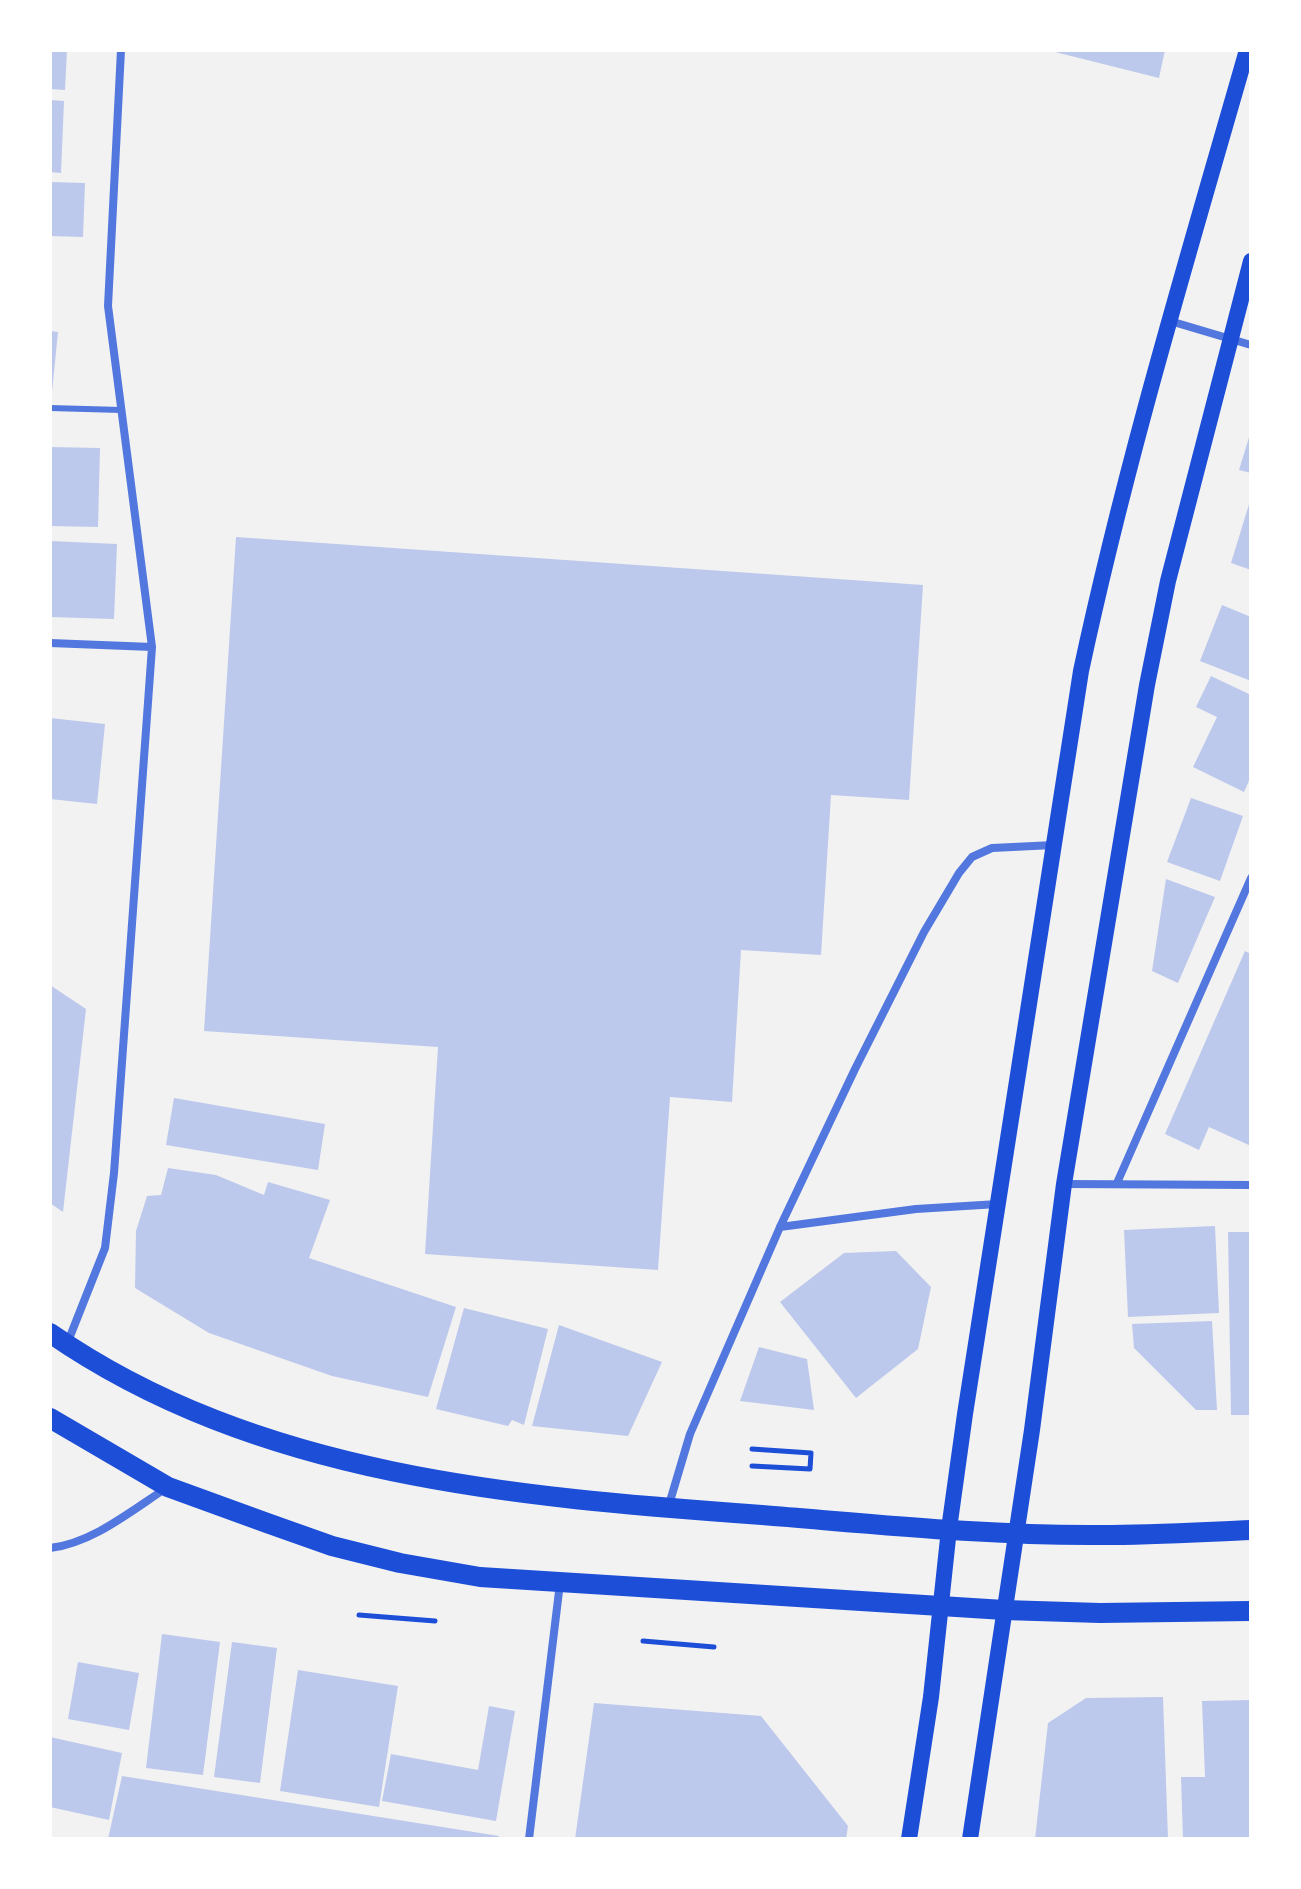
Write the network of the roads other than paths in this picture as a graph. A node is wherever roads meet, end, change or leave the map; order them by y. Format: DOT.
graph roads {
  1 [pos="121,50"];
  2 [pos="1247,50"];
  3 [pos="1251,261"];
  4 [pos="1169,321"];
  5 [pos="1229,339"];
  6 [pos="1251,345"];
  7 [pos="50,408"];
  8 [pos="121,410"];
  9 [pos="50,643"];
  10 [pos="152,647"];
  11 [pos="1054,845"];
  12 [pos="1251,878"];
  13 [pos="1117,1183"];
  14 [pos="1064,1184"];
  15 [pos="1251,1185"];
  16 [pos="1000,1204"];
  17 [pos="780,1227"];
  18 [pos="58,1339"];
  19 [pos="50,1418"];
  20 [pos="168,1487"];
  21 [pos="667,1508"];
  22 [pos="949,1529"];
  23 [pos="1251,1530"];
  24 [pos="1015,1533"];
  25 [pos="50,1548"];
  26 [pos="560,1583"];
  27 [pos="941,1606"];
  28 [pos="1004,1610"];
  29 [pos="1251,1611"];
  30 [pos="529,1839"];
  31 [pos="909,1839"];
  32 [pos="970,1839"];
  1 -- 8 [label="street"];
  2 -- 4 [label="main road"];
  3 -- 5 [label="main road"];
  4 -- 5 [label="street"];
  4 -- 11 [label="main road"];
  5 -- 6 [label="street"];
  5 -- 14 [label="main road"];
  7 -- 8 [label="lane"];
  8 -- 10 [label="street"];
  9 -- 10 [label="street"];
  10 -- 18 [label="street"];
  11 -- 16 [label="main road"];
  11 -- 17 [label="street"];
  12 -- 13 [label="street"];
  13 -- 14 [label="street"];
  13 -- 15 [label="street"];
  14 -- 24 [label="main road"];
  16 -- 17 [label="street"];
  16 -- 22 [label="main road"];
  17 -- 21 [label="street"];
  18 -- 21 [label="main road"];
  19 -- 20 [label="main road"];
  20 -- 25 [label="street"];
  20 -- 26 [label="main road"];
  21 -- 22 [label="main road"];
  22 -- 24 [label="main road"];
  22 -- 27 [label="main road"];
  23 -- 24 [label="main road"];
  24 -- 28 [label="main road"];
  26 -- 27 [label="main road"];
  26 -- 30 [label="street"];
  27 -- 28 [label="main road"];
  27 -- 31 [label="main road"];
  28 -- 29 [label="main road"];
  28 -- 32 [label="main road"];
}
